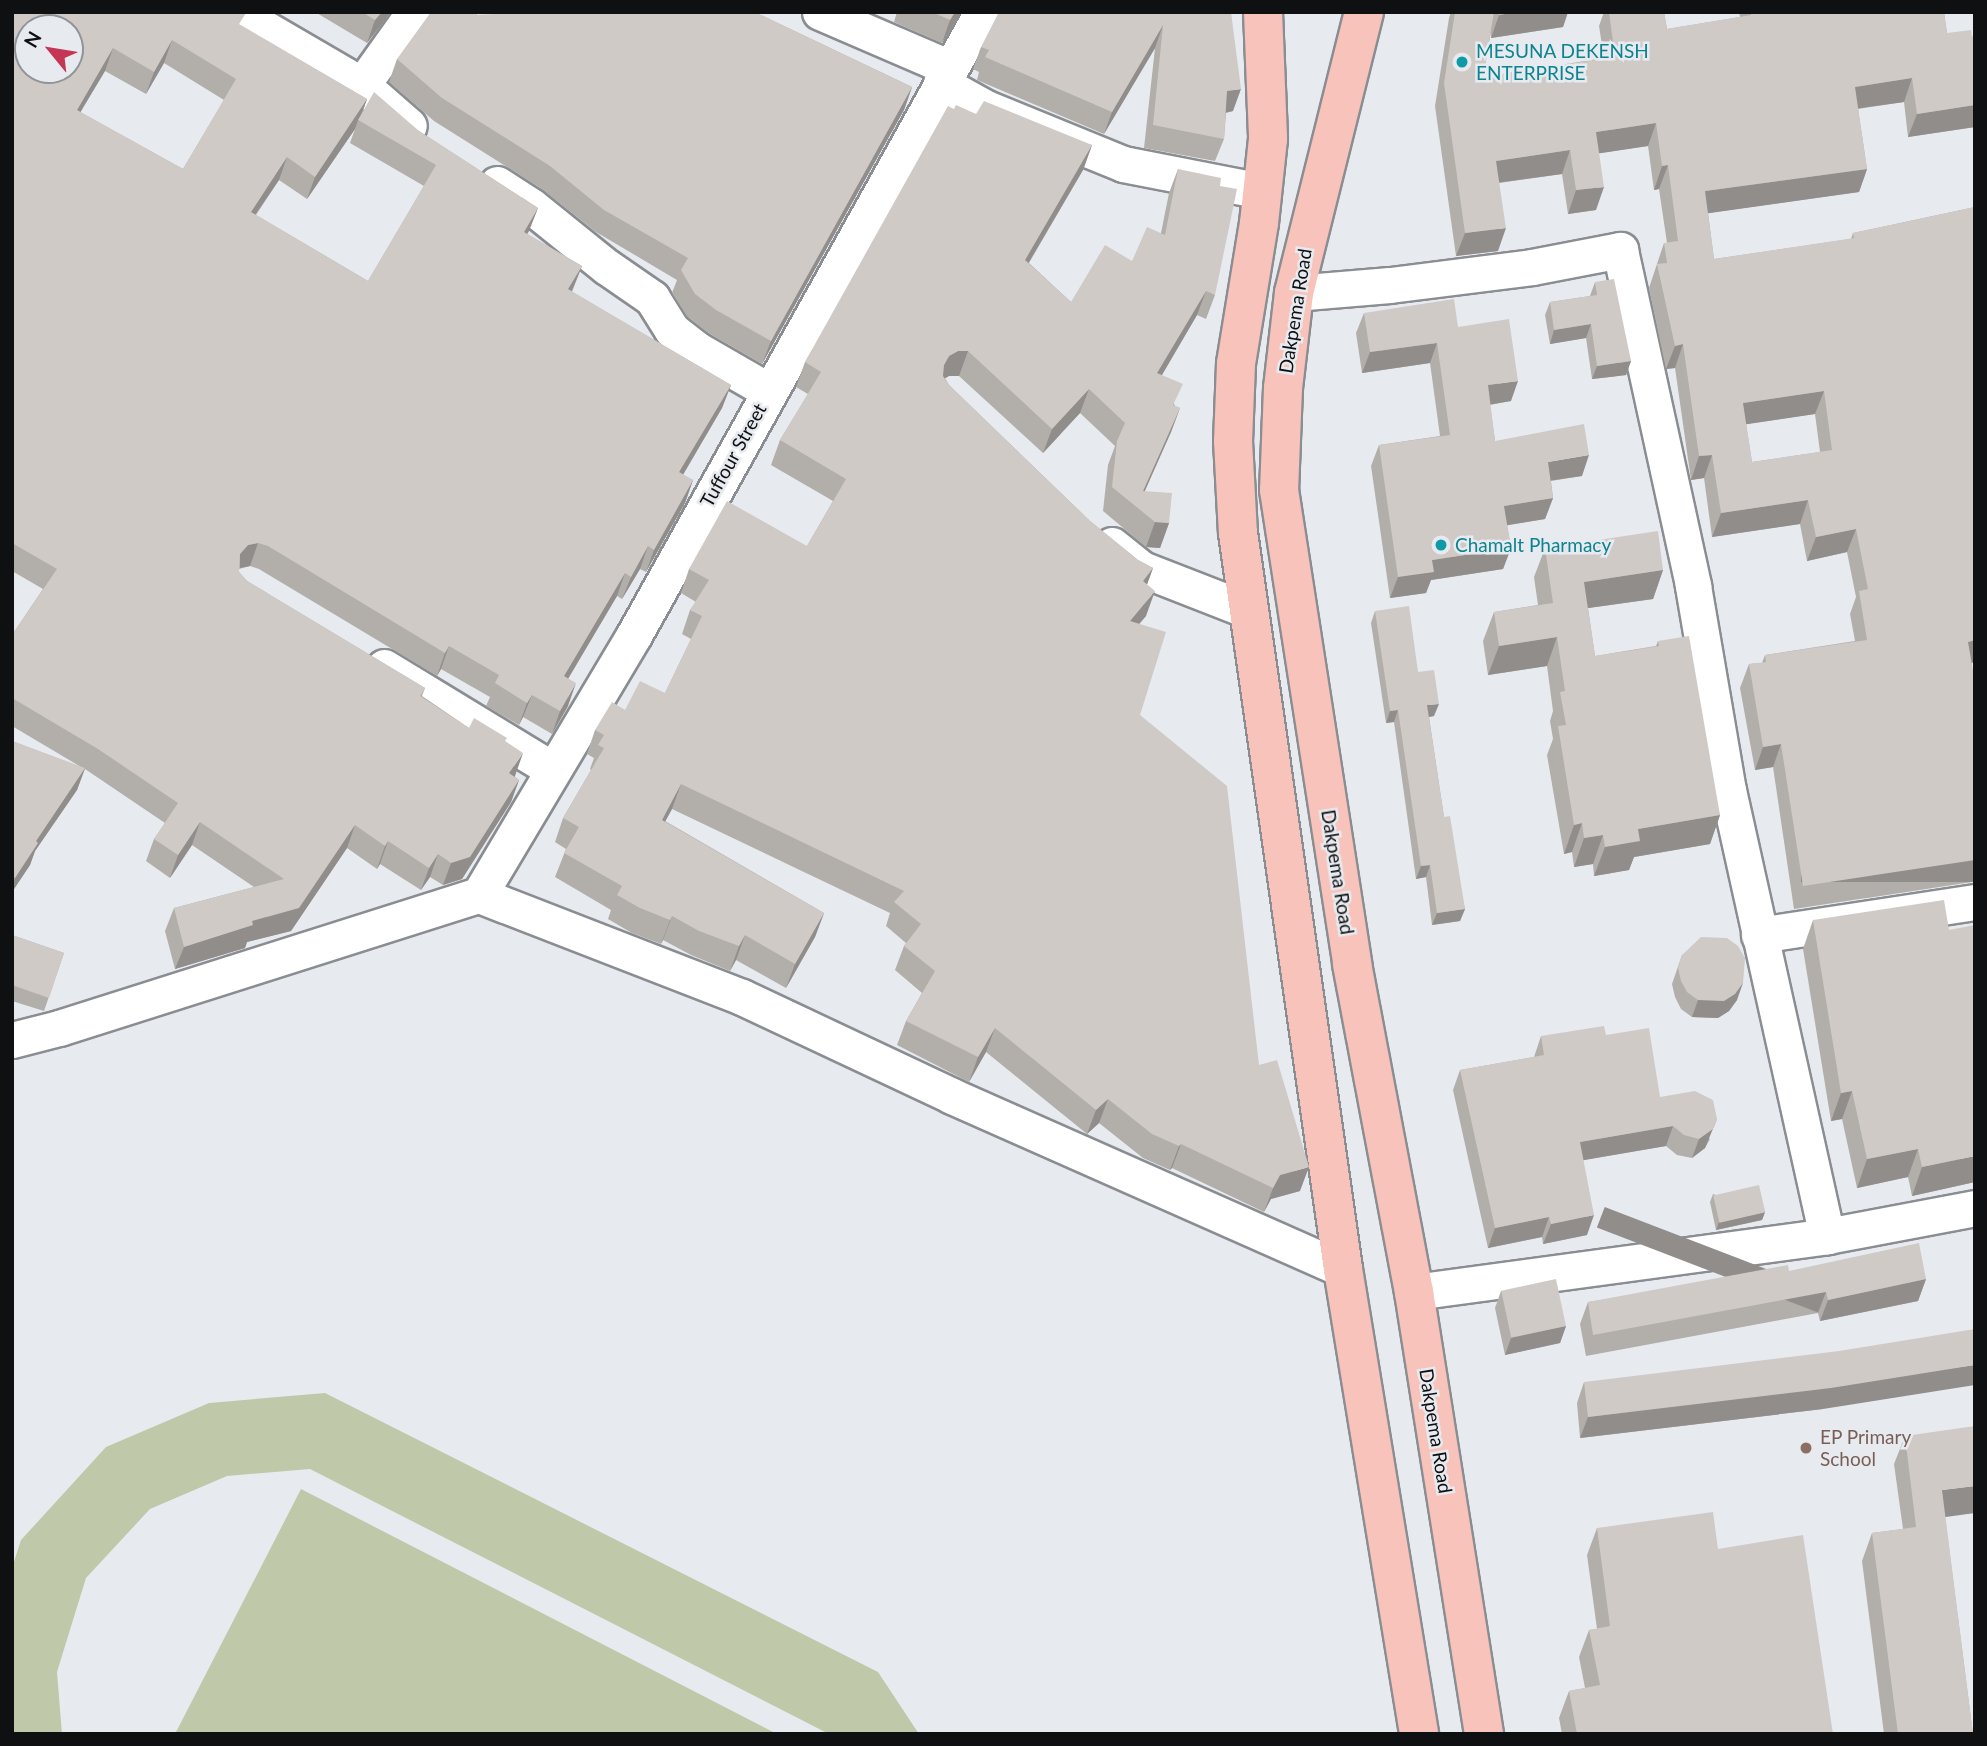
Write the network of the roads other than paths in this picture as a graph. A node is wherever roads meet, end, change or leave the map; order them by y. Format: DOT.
graph roads {
  1 [pos="237,12"];
  2 [pos="414,12"];
  3 [pos="820,12"];
  4 [pos="982,12"];
  5 [pos="1264,12"];
  6 [pos="1364,12"];
  7 [pos="945,76"];
  8 [pos="362,85"];
  9 [pos="433,144"];
  10 [pos="465,164"];
  11 [pos="1262,191"];
  12 [pos="1294,293"];
  13 [pos="769,391"];
  14 [pos="1086,522"];
  15 [pos="1250,611"];
  16 [pos="354,649"];
  17 [pos="552,769"];
  18 [pos="479,895"];
  19 [pos="1975,902"];
  20 [pos="1759,934"];
  21 [pos="12,1040"];
  22 [pos="1975,1208"];
  23 [pos="1827,1236"];
  24 [pos="1343,1269"];
  25 [pos="1414,1292"];
  26 [pos="1419,1734"];
  27 [pos="1483,1734"];
  1 -- 8 [label="street"];
  2 -- 8 [label="street"];
  3 -- 7 [label="street"];
  4 -- 7 [label="street, Tuffour Street"];
  5 -- 11 [label="highway"];
  6 -- 12 [label="highway, Dakpema Road"];
  7 -- 11 [label="street"];
  7 -- 13 [label="street, Tuffour Street"];
  8 -- 9 [label="street"];
  10 -- 13 [label="street"];
  11 -- 15 [label="highway"];
  12 -- 20 [label="street"];
  12 -- 25 [label="highway, Dakpema Road"];
  13 -- 17 [label="street, Tuffour Street"];
  14 -- 15 [label="street"];
  15 -- 24 [label="highway"];
  16 -- 17 [label="street"];
  17 -- 18 [label="street, Tuffour Street"];
  18 -- 21 [label="street"];
  18 -- 24 [label="street"];
  19 -- 20 [label="street"];
  20 -- 23 [label="street"];
  22 -- 23 [label="street"];
  23 -- 25 [label="street"];
  24 -- 26 [label="highway"];
  25 -- 27 [label="highway, Dakpema Road"];
}
